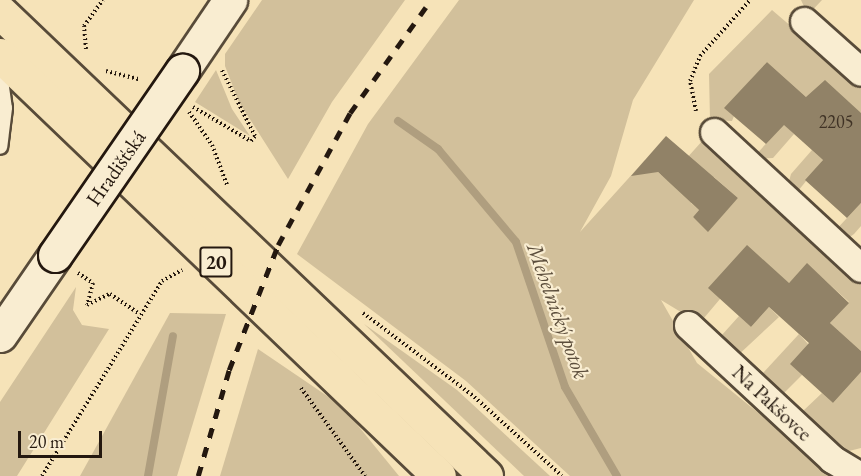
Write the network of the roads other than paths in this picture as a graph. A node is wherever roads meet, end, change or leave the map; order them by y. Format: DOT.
graph roads {
  1 [pos="230,0"];
  2 [pos="0,12"];
  3 [pos="804,21"];
  4 [pos="0,55"];
  5 [pos="861,72"];
  6 [pos="0,73"];
  7 [pos="714,132"];
  8 [pos="0,147"];
  9 [pos="861,268"];
  10 [pos="688,325"];
  11 [pos="0,335"];
  12 [pos="439,476"];
  13 [pos="486,476"];
  14 [pos="860,476"];
  1 -- 11 [label="street, Hradišťská, bridge"];
  2 -- 13 [label="highway, 20"];
  3 -- 5 [label="street"];
  4 -- 12 [label="highway, 20"];
  6 -- 8 [label="lane"];
  7 -- 9 [label="street"];
  10 -- 14 [label="street, Na Pakšovce"];
}
